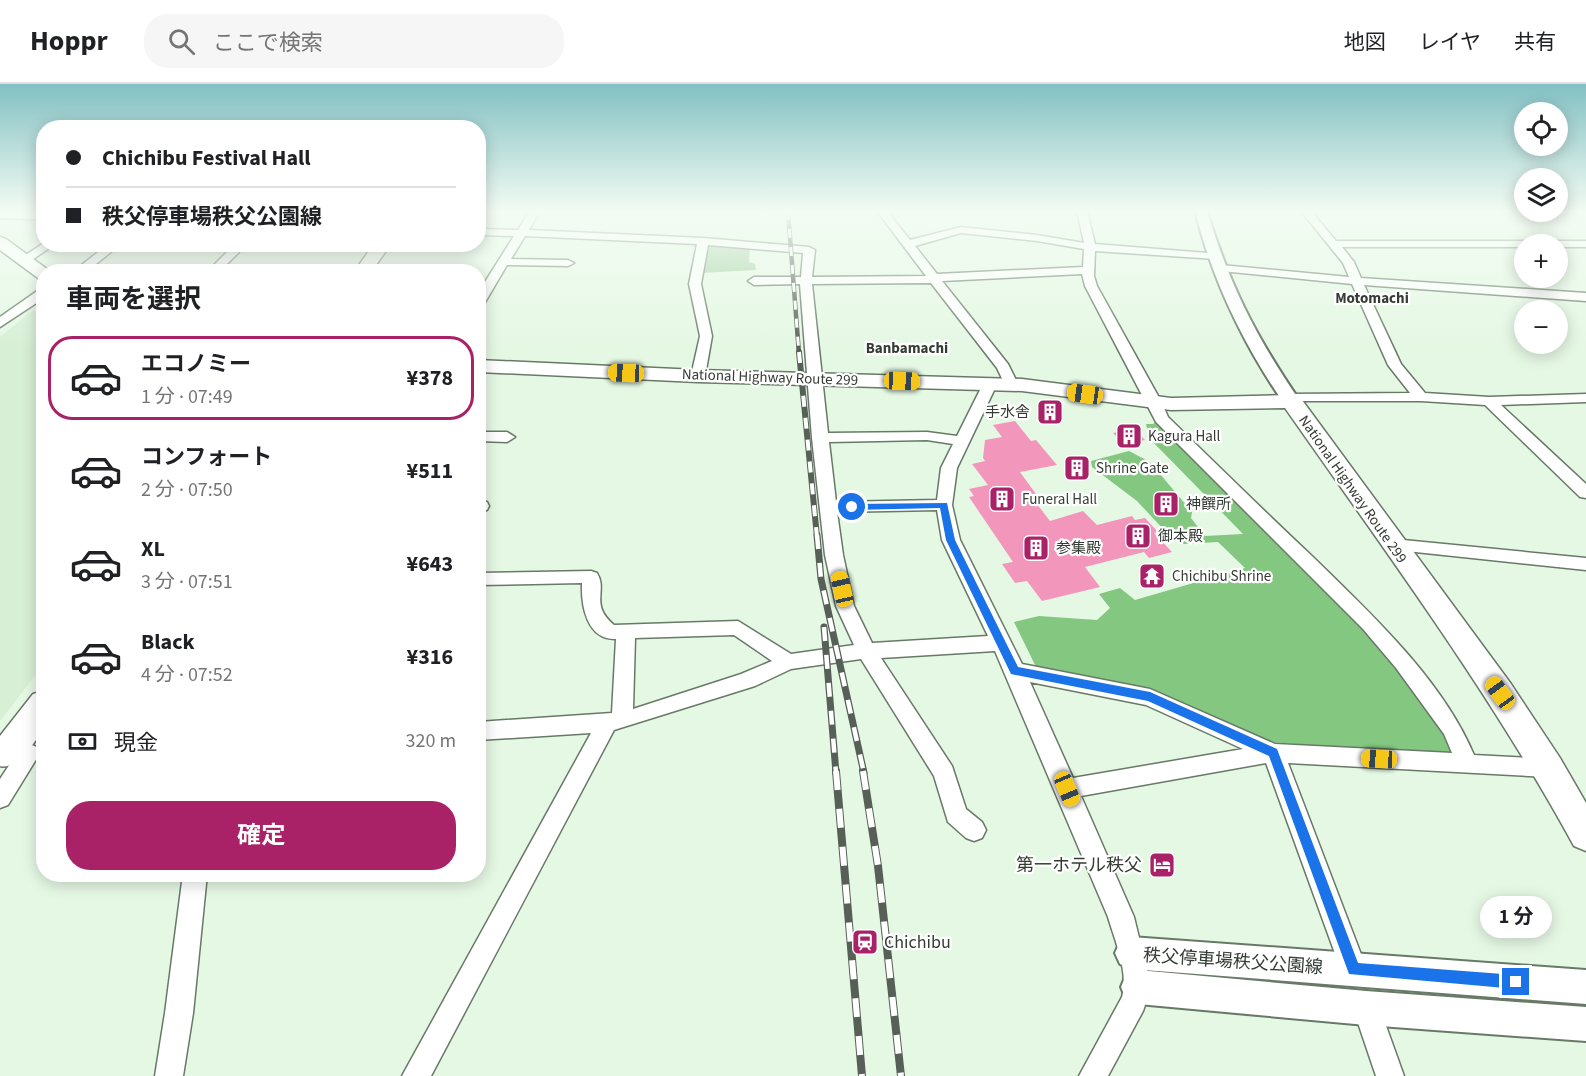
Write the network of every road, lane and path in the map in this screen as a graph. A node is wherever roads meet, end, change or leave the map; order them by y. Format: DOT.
graph roads {
  1 [pos="20,257"];
  2 [pos="28,257"];
  3 [pos="508,257"];
  4 [pos="700,257"];
  5 [pos="808,257"];
  6 [pos="919,257"];
  7 [pos="1090,257"];
  8 [pos="1178,257"];
  9 [pos="1216,257"];
  10 [pos="1344,257"];
  11 [pos="24,260"];
  12 [pos="505,262"];
  13 [pos="1218,262"];
  14 [pos="568,263"];
  15 [pos="36,268"];
  16 [pos="1089,270"];
  17 [pos="935,279"];
  18 [pos="754,281"];
  19 [pos="1356,281"];
  20 [pos="806,282"];
  21 [pos="486,292"];
  22 [pos="1586,297"];
  23 [pos="36,298"];
  24 [pos="0,323"];
  25 [pos="486,366"];
  26 [pos="698,376"];
  27 [pos="814,378"];
  28 [pos="1000,384"];
  29 [pos="1420,397"];
  30 [pos="1586,398"];
  31 [pos="1290,400"];
  32 [pos="1489,401"];
  33 [pos="1155,403"];
  34 [pos="486,436"];
  35 [pos="507,437"];
  36 [pos="820,438"];
  37 [pos="962,441"];
  38 [pos="1586,493"];
  39 [pos="944,505"];
  40 [pos="830,507"];
  41 [pos="1393,545"];
  42 [pos="1586,564"];
  43 [pos="486,579"];
  44 [pos="626,631"];
  45 [pos="1000,643"];
  46 [pos="866,651"];
  47 [pos="788,662"];
  48 [pos="1015,671"];
  49 [pos="36,718"];
  50 [pos="615,721"];
  51 [pos="486,730"];
  52 [pos="17,752"];
  53 [pos="1273,753"];
  54 [pos="1467,764"];
  55 [pos="1548,768"];
  56 [pos="1067,789"];
  57 [pos="0,798"];
  58 [pos="974,830"];
  59 [pos="1586,835"];
  60 [pos="194,882"];
  61 [pos="1131,953"];
  62 [pos="1354,969"];
  63 [pos="1137,987"];
  64 [pos="1586,987"];
  65 [pos="1366,1008"];
  66 [pos="1586,1024"];
  67 [pos="169,1076"];
  68 [pos="416,1076"];
  69 [pos="1093,1076"];
  70 [pos="1390,1076"];
  1 -- 11 [label="highway"];
  2 -- 11 [label="street"];
  3 -- 12 [label="street"];
  4 -- 26 [label="street"];
  5 -- 20 [label="street"];
  6 -- 17 [label="street"];
  7 -- 16 [label="street"];
  8 -- 13 [label="street"];
  9 -- 13 [label="main road"];
  10 -- 19 [label="street"];
  11 -- 15 [label="highway"];
  12 -- 14 [label="street"];
  12 -- 21 [label="street"];
  13 -- 19 [label="street"];
  13 -- 31 [label="main road"];
  16 -- 17 [label="street"];
  16 -- 33 [label="street"];
  17 -- 20 [label="street"];
  17 -- 28 [label="street"];
  18 -- 20 [label="street"];
  19 -- 22 [label="street"];
  19 -- 29 [label="street"];
  20 -- 27 [label="street"];
  23 -- 24 [label="street"];
  25 -- 26 [label="highway, National Highway Route 299"];
  26 -- 27 [label="highway, National Highway Route 299"];
  27 -- 28 [label="highway, National Highway Route 299"];
  27 -- 36 [label="street"];
  28 -- 33 [label="highway, National Highway Route 299"];
  28 -- 37 [label="street"];
  29 -- 31 [label="street"];
  29 -- 32 [label="street"];
  30 -- 32 [label="street"];
  31 -- 33 [label="highway, National Highway Route 299"];
  31 -- 41 [label="highway, National Highway Route 299"];
  32 -- 38 [label="street"];
  33 -- 54 [label="street"];
  34 -- 35 [label="street"];
  36 -- 37 [label="street"];
  36 -- 40 [label="street"];
  37 -- 39 [label="street"];
  39 -- 40 [label="street"];
  39 -- 45 [label="street"];
  40 -- 46 [label="street"];
  41 -- 42 [label="street"];
  41 -- 55 [label="highway, National Highway Route 299"];
  43 -- 44 [label="street"];
  44 -- 47 [label="street"];
  44 -- 50 [label="street"];
  45 -- 46 [label="street"];
  45 -- 48 [label="street"];
  46 -- 47 [label="street"];
  46 -- 58 [label="street"];
  47 -- 50 [label="street"];
  48 -- 53 [label="street"];
  48 -- 56 [label="street"];
  49 -- 52 [label="highway"];
  50 -- 51 [label="street"];
  50 -- 68 [label="street"];
  52 -- 57 [label="street"];
  53 -- 54 [label="street"];
  53 -- 56 [label="street"];
  53 -- 62 [label="street"];
  54 -- 55 [label="street"];
  55 -- 59 [label="highway, National Highway Route 299"];
  56 -- 61 [label="street"];
  60 -- 67 [label="street"];
  61 -- 62 [label="main road, 秩父停車場秩父公園線"];
  61 -- 63 [label="street"];
  62 -- 64 [label="main road, 秩父停車場秩父公園線"];
  63 -- 65 [label="main road, 秩父停車場秩父公園線"];
  63 -- 69 [label="street"];
  65 -- 66 [label="main road, 秩父停車場秩父公園線"];
  65 -- 70 [label="street"];
}
